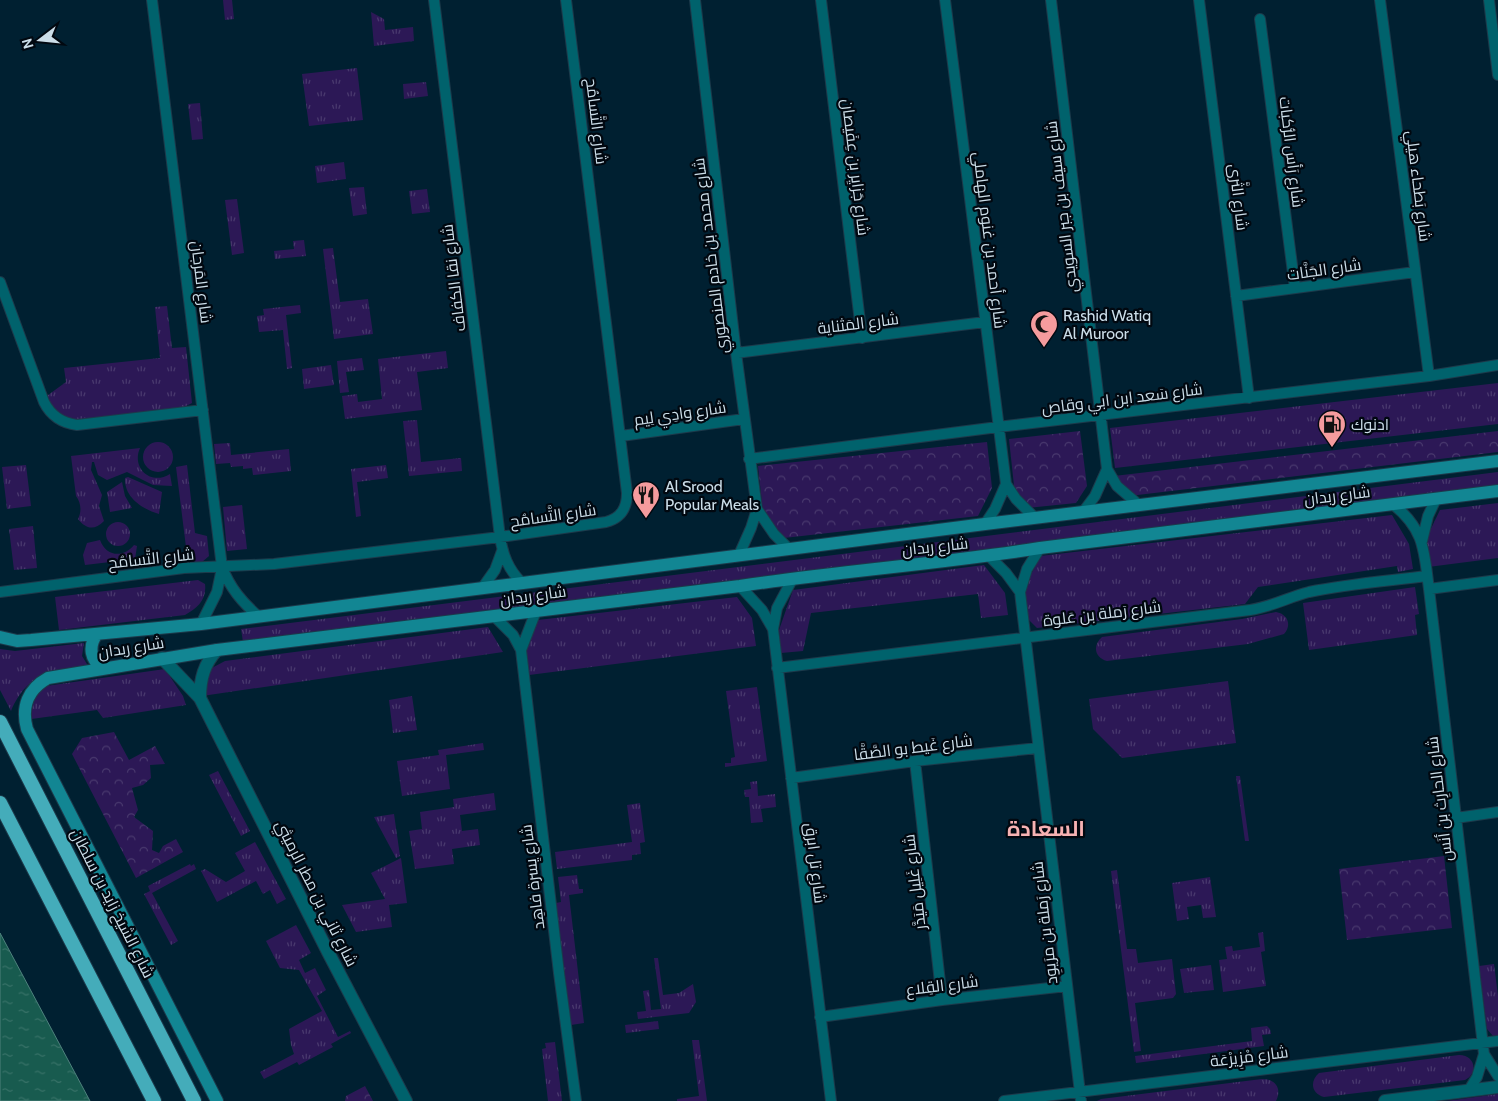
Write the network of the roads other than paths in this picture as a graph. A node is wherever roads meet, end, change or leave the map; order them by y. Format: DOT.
graph roads {
  1 [pos="152,0"];
  2 [pos="434,0"];
  3 [pos="566,0"];
  4 [pos="696,0"];
  5 [pos="821,0"];
  6 [pos="945,0"];
  7 [pos="1051,0"];
  8 [pos="1199,0"];
  9 [pos="1380,0"];
  10 [pos="1489,0"];
  11 [pos="1260,19"];
  12 [pos="1498,75"];
  13 [pos="1415,272"];
  14 [pos="0,282"];
  15 [pos="1295,288"];
  16 [pos="1236,296"];
  17 [pos="985,322"];
  18 [pos="862,338"];
  19 [pos="736,353"];
  20 [pos="1498,366"];
  21 [pos="1429,376"];
  22 [pos="1249,398"];
  23 [pos="203,410"];
  24 [pos="1101,416"];
  25 [pos="744,419"];
  26 [pos="998,427"];
  27 [pos="621,436"];
  28 [pos="749,459"];
  29 [pos="1498,462"];
  30 [pos="1107,470"];
  31 [pos="1006,484"];
  32 [pos="1498,491"];
  33 [pos="1436,499"];
  34 [pos="1139,505"];
  35 [pos="1394,505"];
  36 [pos="757,509"];
  37 [pos="1084,512"];
  38 [pos="1035,518"];
  39 [pos="984,524"];
  40 [pos="500,537"];
  41 [pos="1422,541"];
  42 [pos="788,548"];
  43 [pos="1040,548"];
  44 [pos="502,552"];
  45 [pos="739,555"];
  46 [pos="989,556"];
  47 [pos="222,567"];
  48 [pos="1427,576"];
  49 [pos="793,578"];
  50 [pos="1498,580"];
  51 [pos="521,582"];
  52 [pos="740,586"];
  53 [pos="484,587"];
  54 [pos="1429,589"];
  55 [pos="0,592"];
  56 [pos="1020,592"];
  57 [pos="536,611"];
  58 [pos="258,617"];
  59 [pos="495,617"];
  60 [pos="201,624"];
  61 [pos="773,629"];
  62 [pos="97,634"];
  63 [pos="0,637"];
  64 [pos="1025,638"];
  65 [pos="217,650"];
  66 [pos="521,650"];
  67 [pos="162,658"];
  68 [pos="103,668"];
  69 [pos="777,668"];
  70 [pos="200,698"];
  71 [pos="0,722"];
  72 [pos="1038,748"];
  73 [pos="915,761"];
  74 [pos="791,778"];
  75 [pos="0,804"];
  76 [pos="1498,812"];
  77 [pos="1456,818"];
  78 [pos="1067,986"];
  79 [pos="942,1000"];
  80 [pos="820,1017"];
  81 [pos="1498,1041"];
  82 [pos="1483,1043"];
  83 [pos="1484,1054"];
  84 [pos="1498,1076"];
  85 [pos="1498,1087"];
  86 [pos="1469,1090"];
  87 [pos="1081,1096"];
  88 [pos="154,1101"];
  89 [pos="194,1101"];
  90 [pos="217,1101"];
  91 [pos="406,1101"];
  92 [pos="576,1101"];
  93 [pos="831,1101"];
  94 [pos="1004,1101"];
  95 [pos="1385,1101"];
  1 -- 23 [label="street, شارع المَرجان"];
  2 -- 40 [label="street, شارع نقا الكفاف"];
  3 -- 27 [label="street, شارع التَّسامُح"];
  4 -- 19 [label="street, شارع محمد بن خادم المنصوري"];
  5 -- 18 [label="street, شارع جَزايِر بن عِفَيصان"];
  6 -- 17 [label="street, شارع أحمد بن غنوم الهاملي"];
  7 -- 24 [label="street, شارع سيف بن جبر السويدي"];
  8 -- 16 [label="street, شارع الثَّرى"];
  9 -- 13 [label="street, شارع بَطحاء هيلي"];
  10 -- 12 [label="street"];
  11 -- 15 [label="street, شارع رَأس الرُّكبات"];
  13 -- 15 [label="street, شارع الجَنَّات"];
  13 -- 21 [label="street, شارع بَطحاء هيلي"];
  14 -- 23 [label="street"];
  15 -- 16 [label="street, شارع الجَنَّات"];
  16 -- 22 [label="street, شارع الثَّرى"];
  17 -- 18 [label="street, شارع المَثناية"];
  17 -- 26 [label="street, شارع أحمد بن غنوم الهاملي"];
  18 -- 19 [label="street, شارع المَثناية"];
  19 -- 25 [label="street, شارع محمد بن خادم المنصوري"];
  20 -- 21 [label="street, شارع سَعد ابن ابي وقاص"];
  21 -- 22 [label="street, شارع سَعد ابن ابي وقاص"];
  22 -- 24 [label="street, شارع سَعد ابن ابي وقاص"];
  23 -- 47 [label="street, شارع المَرجان"];
  24 -- 26 [label="street, شارع سَعد ابن ابي وقاص"];
  24 -- 30 [label="street, شارع سيف بن جبر السويدي"];
  25 -- 27 [label="street, شارع وادِي لِيم"];
  25 -- 28 [label="street, شارع محمد بن خادم المنصوري"];
  26 -- 28 [label="street, شارع سَعد ابن ابي وقاص"];
  26 -- 31 [label="street, شارع أحمد بن غنوم الهاملي"];
  27 -- 40 [label="street, شارع التَّسامُح"];
  28 -- 36 [label="street, شارع محمد بن خادم المنصوري"];
  29 -- 34 [label="main road, شارع ربدان"];
  30 -- 34 [label="street, شارع سيف بن جبر السويدي"];
  30 -- 37 [label="street"];
  31 -- 38 [label="street, شارع أحمد بن غنوم الهاملي"];
  31 -- 39 [label="street"];
  32 -- 33 [label="main road, شارع ربدان"];
  33 -- 35 [label="main road, شارع ربدان"];
  33 -- 41 [label="street, شارع الحارِث بن أنَس"];
  34 -- 37 [label="main road, شارع ربدان"];
  35 -- 41 [label="street, شارع الحارِث بن أنَس"];
  35 -- 43 [label="main road, شارع ربدان"];
  36 -- 42 [label="street, شارع محمد بن خادم المنصوري"];
  36 -- 45 [label="street, شارع محمد بن خادم المنصوري"];
  37 -- 38 [label="main road, شارع ربدان"];
  38 -- 39 [label="main road, شارع ربدان"];
  39 -- 42 [label="main road, شارع ربدان"];
  40 -- 44 [label="street, شارع نقا الكفاف"];
  40 -- 47 [label="street, شارع التَّسامُح"];
  41 -- 48 [label="street, شارع الحارِث بن أنَس"];
  42 -- 45 [label="main road, شارع ربدان"];
  43 -- 46 [label="main road, شارع ربدان"];
  43 -- 56 [label="street, شارع رَملة بن مرَيوِد"];
  44 -- 51 [label="street, شارع نقا الكفاف"];
  44 -- 53 [label="street"];
  45 -- 51 [label="main road, شارع ربدان"];
  46 -- 49 [label="main road, شارع ربدان"];
  46 -- 56 [label="street"];
  47 -- 55 [label="street, شارع التَّسامُح"];
  47 -- 58 [label="street, شارع المَرجان"];
  47 -- 60 [label="street, شارع المَرجان"];
  48 -- 54 [label="street, شارع الحارِث بن أنَس"];
  48 -- 64 [label="street, شارع رَملة بن عَلوة"];
  49 -- 52 [label="main road, شارع ربدان"];
  49 -- 61 [label="street, شارع تل ابرق"];
  50 -- 54 [label="street"];
  51 -- 53 [label="main road, شارع ربدان"];
  52 -- 57 [label="main road, شارع ربدان"];
  52 -- 61 [label="street, شارع تل ابرق"];
  53 -- 58 [label="main road, شارع ربدان"];
  54 -- 77 [label="street, شارع الحارِث بن أنَس"];
  56 -- 64 [label="street, شارع رَملة بن مرَيوِد"];
  57 -- 59 [label="main road, شارع ربدان"];
  57 -- 66 [label="street, شارع يِسرة فاهِد"];
  58 -- 60 [label="main road, شارع ربدان"];
  59 -- 65 [label="main road, شارع ربدان"];
  59 -- 66 [label="street, شارع يِسرة فاهِد"];
  60 -- 62 [label="main road, شارع ربدان"];
  61 -- 69 [label="street, شارع تل ابرق"];
  62 -- 63 [label="main road, شارع ربدان"];
  62 -- 68 [label="main road"];
  64 -- 69 [label="street, شارع رَملة بن عَلوة"];
  64 -- 72 [label="street, شارع رَملة بن مرَيوِد"];
  65 -- 67 [label="main road, شارع ربدان"];
  65 -- 70 [label="street"];
  66 -- 92 [label="street, شارع يِسرة فاهِد"];
  67 -- 68 [label="main road, شارع ربدان"];
  67 -- 70 [label="street, شارع ثاني بن مطر الرميثي"];
  68 -- 90 [label="main road, شارع ربدان"];
  69 -- 74 [label="street, شارع تل ابرق"];
  70 -- 91 [label="street, شارع ثاني بن مطر الرميثي"];
  71 -- 89 [label="highway, شارع الشيخ زايد بن سلطان"];
  72 -- 73 [label="street, شارع غَيط بو الصَّقَّا"];
  72 -- 78 [label="street, شارع رَملة بن مرَيوِد"];
  73 -- 74 [label="street, شارع غَيط بو الصَّقَّا"];
  73 -- 79 [label="street, شارع غَلِيل مَيَدَّر"];
  74 -- 80 [label="street, شارع تل ابرق"];
  75 -- 88 [label="highway"];
  76 -- 77 [label="street"];
  77 -- 82 [label="street, شارع الحارِث بن أنَس"];
  78 -- 79 [label="street, شارع القِلاع"];
  78 -- 87 [label="street, شارع رَملة بن مرَيوِد"];
  79 -- 80 [label="street, شارع القِلاع"];
  80 -- 93 [label="street, شارع تل ابرق"];
  81 -- 82 [label="street, شارع مْزِيرْعَة"];
  82 -- 83 [label="street, شارع الحارِث بن أنَس"];
  82 -- 87 [label="street, شارع مْزِيرْعَة"];
  83 -- 84 [label="street, شارع الحارِث بن أنَس"];
  83 -- 86 [label="street, شارع الحارِث بن أنَس"];
  85 -- 86 [label="street"];
  86 -- 95 [label="street"];
  87 -- 94 [label="street, شارع مْزِيرْعَة"];
}
